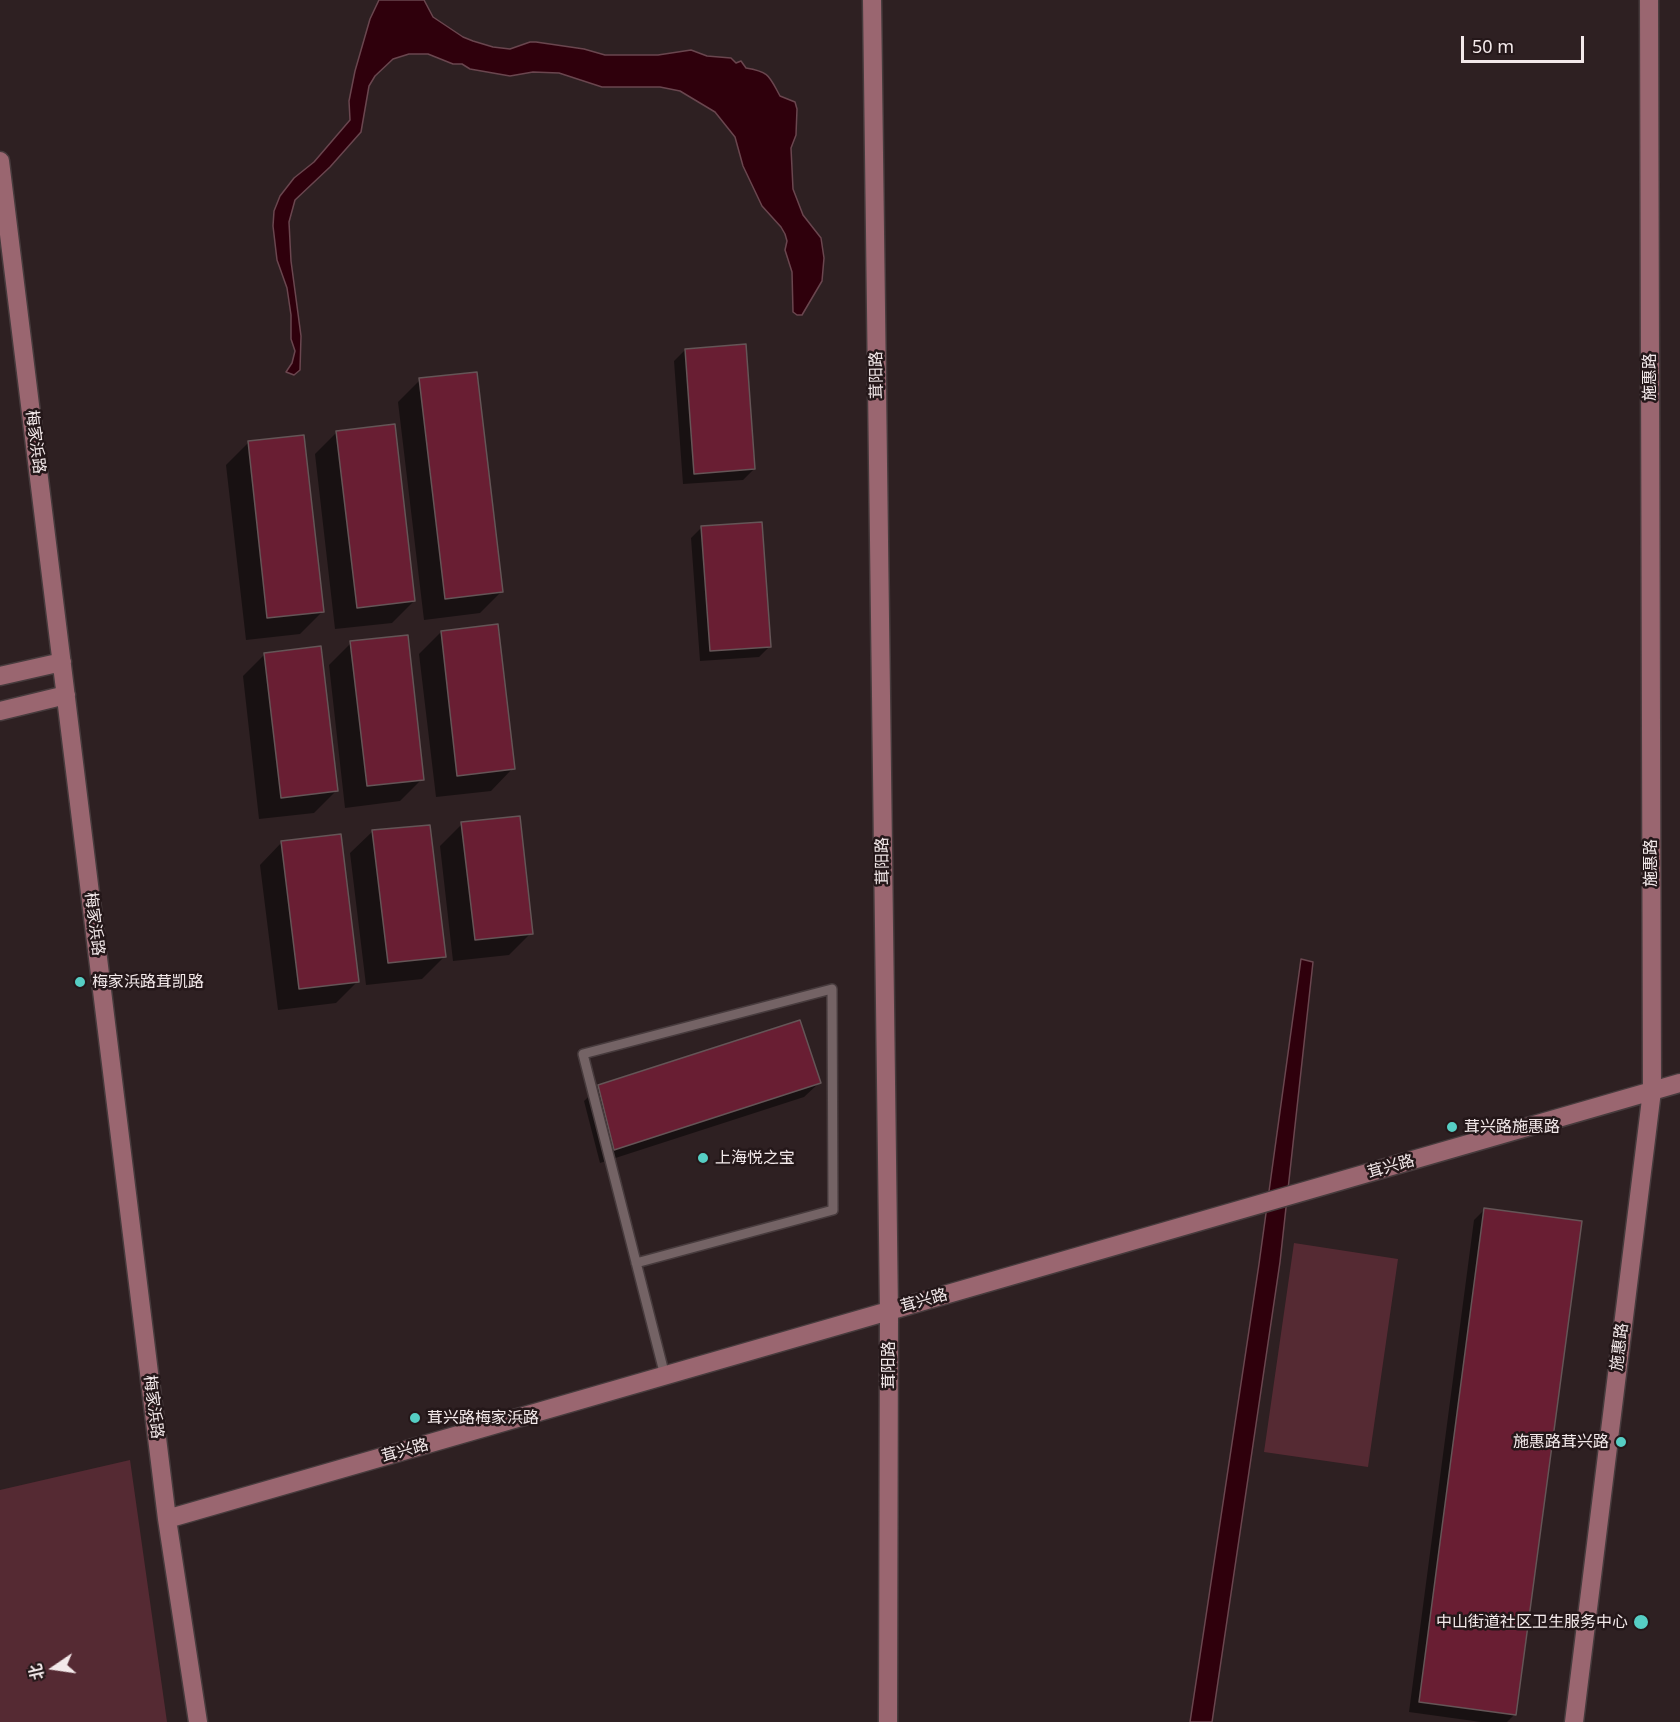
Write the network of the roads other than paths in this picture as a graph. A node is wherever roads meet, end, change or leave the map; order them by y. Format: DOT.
graph roads {
  1 [pos="872,0"];
  2 [pos="1648,0"];
  3 [pos="0,161"];
  4 [pos="62,662"];
  5 [pos="0,676"];
  6 [pos="66,695"];
  7 [pos="0,711"];
  8 [pos="1680,1083"];
  9 [pos="1652,1091"];
  10 [pos="636,1263"];
  11 [pos="889,1312"];
  12 [pos="665,1376"];
  13 [pos="167,1519"];
  14 [pos="198,1722"];
  15 [pos="888,1722"];
  16 [pos="1574,1722"];
  1 -- 11 [label="street, 茸阳路"];
  2 -- 9 [label="street, 施惠路"];
  3 -- 4 [label="street, 梅家浜路"];
  4 -- 5 [label="street"];
  4 -- 6 [label="street, 梅家浜路"];
  6 -- 7 [label="street"];
  6 -- 13 [label="street, 梅家浜路"];
  8 -- 9 [label="street, 茸兴路"];
  9 -- 11 [label="street, 茸兴路"];
  9 -- 16 [label="street, 施惠路"];
  10 -- 10 [label="lane"];
  10 -- 12 [label="lane"];
  11 -- 12 [label="street, 茸兴路"];
  11 -- 15 [label="street, 茸阳路"];
  12 -- 13 [label="street, 茸兴路"];
  13 -- 14 [label="street, 梅家浜路"];
}
